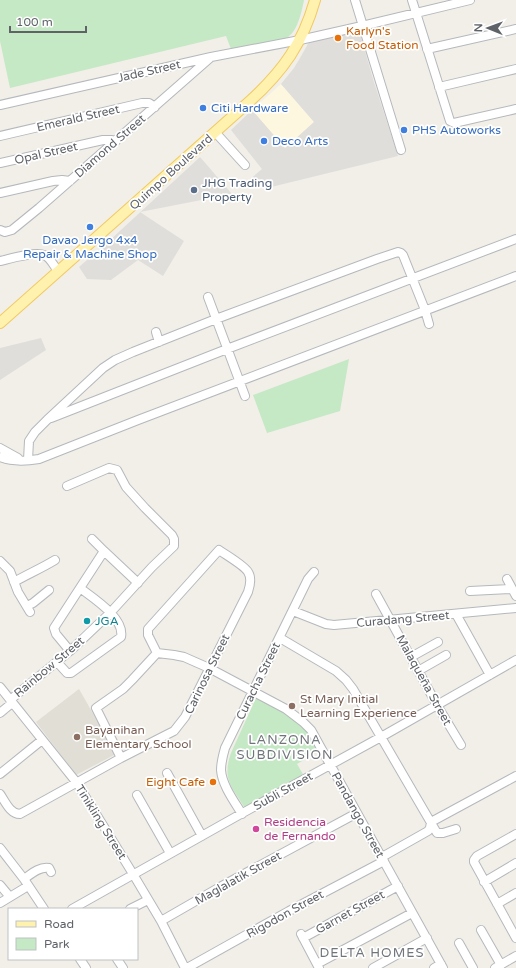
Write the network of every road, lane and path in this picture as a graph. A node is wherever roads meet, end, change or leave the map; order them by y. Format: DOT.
graph roads {
  1 [pos="315,0"];
  2 [pos="355,0"];
  3 [pos="412,0"];
  4 [pos="470,0"];
  5 [pos="416,13"];
  6 [pos="362,26"];
  7 [pos="516,29"];
  8 [pos="300,40"];
  9 [pos="427,49"];
  10 [pos="211,57"];
  11 [pos="516,68"];
  12 [pos="440,87"];
  13 [pos="0,105"];
  14 [pos="155,106"];
  15 [pos="516,109"];
  16 [pos="215,132"];
  17 [pos="0,136"];
  18 [pos="116,141"];
  19 [pos="401,150"];
  20 [pos="0,163"];
  21 [pos="244,165"];
  22 [pos="70,181"];
  23 [pos="0,193"];
  24 [pos="3,231"];
  25 [pos="516,239"];
  26 [pos="0,261"];
  27 [pos="58,271"];
  28 [pos="516,276"];
  29 [pos="413,279"];
  30 [pos="208,297"];
  31 [pos="425,310"];
  32 [pos="216,319"];
  33 [pos="0,323"];
  34 [pos="429,324"];
  35 [pos="156,332"];
  36 [pos="160,342"];
  37 [pos="227,349"];
  38 [pos="239,381"];
  39 [pos="245,396"];
  40 [pos="47,420"];
  41 [pos="0,448"];
  42 [pos="0,457"];
  43 [pos="25,460"];
  44 [pos="67,486"];
  45 [pos="92,539"];
  46 [pos="104,551"];
  47 [pos="55,560"];
  48 [pos="0,561"];
  49 [pos="314,572"];
  50 [pos="507,579"];
  51 [pos="14,582"];
  52 [pos="138,583"];
  53 [pos="80,588"];
  54 [pos="49,590"];
  55 [pos="470,591"];
  56 [pos="514,593"];
  57 [pos="376,594"];
  58 [pos="516,608"];
  59 [pos="293,611"];
  60 [pos="110,612"];
  61 [pos="456,614"];
  62 [pos="391,621"];
  63 [pos="280,638"];
  64 [pos="438,642"];
  65 [pos="70,651"];
  66 [pos="157,653"];
  67 [pos="446,655"];
  68 [pos="411,657"];
  69 [pos="516,660"];
  70 [pos="57,662"];
  71 [pos="209,668"];
  72 [pos="418,671"];
  73 [pos="490,675"];
  74 [pos="0,687"];
  75 [pos="253,692"];
  76 [pos="11,702"];
  77 [pos="437,705"];
  78 [pos="0,713"];
  79 [pos="381,737"];
  80 [pos="42,740"];
  81 [pos="461,745"];
  82 [pos="121,758"];
  83 [pos="330,765"];
  84 [pos="166,773"];
  85 [pos="0,774"];
  86 [pos="516,776"];
  87 [pos="76,783"];
  88 [pos="0,794"];
  89 [pos="137,795"];
  90 [pos="357,813"];
  91 [pos="242,814"];
  92 [pos="431,822"];
  93 [pos="456,829"];
  94 [pos="516,834"];
  95 [pos="202,836"];
  96 [pos="0,848"];
  97 [pos="170,853"];
  98 [pos="383,859"];
  99 [pos="516,864"];
  100 [pos="51,872"];
  101 [pos="133,874"];
  102 [pos="26,882"];
  103 [pos="484,882"];
  104 [pos="0,885"];
  105 [pos="398,886"];
  106 [pos="516,893"];
  107 [pos="10,897"];
  108 [pos="148,900"];
  109 [pos="0,903"];
  110 [pos="497,904"];
  111 [pos="43,908"];
  112 [pos="74,908"];
  113 [pos="132,908"];
  114 [pos="412,913"];
  115 [pos="161,921"];
  116 [pos="481,930"];
  117 [pos="427,938"];
  118 [pos="516,938"];
  119 [pos="459,943"];
  120 [pos="516,956"];
  121 [pos="318,966"];
  122 [pos="498,966"];
  123 [pos="440,967"];
  124 [pos="186,968"];
  125 [pos="373,968"];
  126 [pos="473,968"];
  1 -- 8 [label="main road, Quimpo Boulevard"];
  2 -- 6 [label="street"];
  3 -- 5 [label="street"];
  4 -- 5 [label="street, Jade Street"];
  5 -- 6 [label="street, Jade Street"];
  5 -- 9 [label="street"];
  6 -- 8 [label="street, Jade Street"];
  6 -- 19 [label="street"];
  7 -- 9 [label="street"];
  8 -- 10 [label="street, Jade Street"];
  8 -- 16 [label="main road, Quimpo Boulevard"];
  9 -- 12 [label="street"];
  10 -- 13 [label="street, Jade Street"];
  10 -- 14 [label="street, Diamond Street"];
  11 -- 12 [label="street"];
  12 -- 15 [label="street"];
  14 -- 17 [label="street, Emerald Street"];
  14 -- 18 [label="street, Diamond Street"];
  16 -- 21 [label="street"];
  16 -- 27 [label="main road, Quimpo Boulevard"];
  18 -- 20 [label="street, Opal Street"];
  18 -- 22 [label="street, Diamond Street"];
  22 -- 23 [label="street"];
  22 -- 24 [label="street, Diamond Street"];
  25 -- 29 [label="street"];
  26 -- 27 [label="street"];
  27 -- 33 [label="main road, Quimpo Boulevard"];
  28 -- 31 [label="street"];
  29 -- 31 [label="street"];
  29 -- 32 [label="street"];
  29 -- 37 [label="street"];
  30 -- 32 [label="street"];
  31 -- 34 [label="street"];
  31 -- 38 [label="street"];
  32 -- 36 [label="street"];
  32 -- 37 [label="street"];
  35 -- 36 [label="street"];
  36 -- 40 [label="street"];
  37 -- 38 [label="street"];
  37 -- 40 [label="street"];
  38 -- 39 [label="street"];
  38 -- 43 [label="street"];
  40 -- 43 [label="street"];
  41 -- 43 [label="street"];
  42 -- 43 [label="street"];
  44 -- 52 [label="street, Rainbow Street"];
  45 -- 46 [label="street"];
  46 -- 52 [label="street"];
  46 -- 53 [label="street"];
  47 -- 51 [label="street"];
  48 -- 51 [label="street"];
  49 -- 59 [label="street, Curacha Street"];
  50 -- 56 [label="street"];
  51 -- 54 [label="street"];
  52 -- 60 [label="street, Rainbow Street"];
  53 -- 60 [label="street"];
  53 -- 65 [label="street"];
  55 -- 56 [label="street"];
  57 -- 62 [label="street, Malaqueña Street"];
  58 -- 61 [label="street, Curadang Street"];
  59 -- 62 [label="street, Curadang Street"];
  59 -- 63 [label="street, Curacha Street"];
  60 -- 65 [label="street, Rainbow Street"];
  60 -- 70 [label="street"];
  61 -- 62 [label="street, Curadang Street"];
  61 -- 73 [label="street"];
  62 -- 68 [label="street, Malaqueña Street"];
  63 -- 75 [label="street, Curacha Street"];
  63 -- 79 [label="street"];
  64 -- 68 [label="street"];
  65 -- 70 [label="street, Rainbow Street"];
  66 -- 71 [label="street, Pandango Street"];
  66 -- 71 [label="street, Carinosa Street"];
  66 -- 82 [label="street"];
  67 -- 72 [label="street"];
  68 -- 72 [label="street, Malaqueña Street"];
  69 -- 73 [label="street, Subli Street"];
  70 -- 76 [label="street, Rainbow Street"];
  71 -- 75 [label="street, Pandango Street"];
  71 -- 82 [label="street, Carinosa Street"];
  72 -- 77 [label="street, Malaqueña Street"];
  73 -- 77 [label="street, Subli Street"];
  74 -- 76 [label="street, Tinikling Street"];
  75 -- 83 [label="street, Pandango Street"];
  75 -- 91 [label="street, Curacha Street"];
  76 -- 78 [label="street, Rainbow Street"];
  76 -- 80 [label="street, Tinikling Street"];
  77 -- 79 [label="street, Subli Street"];
  77 -- 81 [label="street, Malaqueña Street"];
  79 -- 83 [label="street, Subli Street"];
  79 -- 92 [label="street"];
  80 -- 85 [label="street"];
  80 -- 87 [label="street, Tinikling Street"];
  82 -- 87 [label="street, Carinosa Street"];
  83 -- 90 [label="street, Pandango Street"];
  83 -- 91 [label="street, Subli Street"];
  84 -- 95 [label="street"];
  86 -- 92 [label="street"];
  87 -- 88 [label="street, Carinosa Street"];
  87 -- 101 [label="street, Tinikling Street"];
  89 -- 97 [label="street"];
  90 -- 98 [label="street, Pandango Street"];
  90 -- 115 [label="street, Maglalatik Street"];
  91 -- 95 [label="street, Subli Street"];
  92 -- 93 [label="street"];
  92 -- 98 [label="street, Rigodon Street"];
  94 -- 103 [label="street"];
  95 -- 97 [label="street, Subli Street"];
  96 -- 102 [label="street"];
  97 -- 101 [label="street, Subli Street"];
  98 -- 105 [label="street, Pandango Street"];
  98 -- 124 [label="street, Rigodon Street"];
  99 -- 103 [label="street"];
  100 -- 102 [label="street"];
  101 -- 108 [label="street, Tinikling Street"];
  101 -- 112 [label="street, Subli Street"];
  102 -- 107 [label="street"];
  102 -- 111 [label="street"];
  103 -- 110 [label="street"];
  104 -- 107 [label="street"];
  105 -- 114 [label="street, Pandango Street"];
  105 -- 121 [label="street, Garnet Street"];
  106 -- 110 [label="street"];
  107 -- 109 [label="street"];
  108 -- 113 [label="street"];
  108 -- 115 [label="street, Tinikling Street"];
  110 -- 118 [label="street"];
  114 -- 117 [label="street, Pandango Street"];
  114 -- 121 [label="street"];
  115 -- 124 [label="street, Tinikling Street"];
  116 -- 122 [label="street"];
  117 -- 123 [label="street, Pandango Street"];
  117 -- 125 [label="street"];
  119 -- 126 [label="street"];
  120 -- 122 [label="street"];
}
